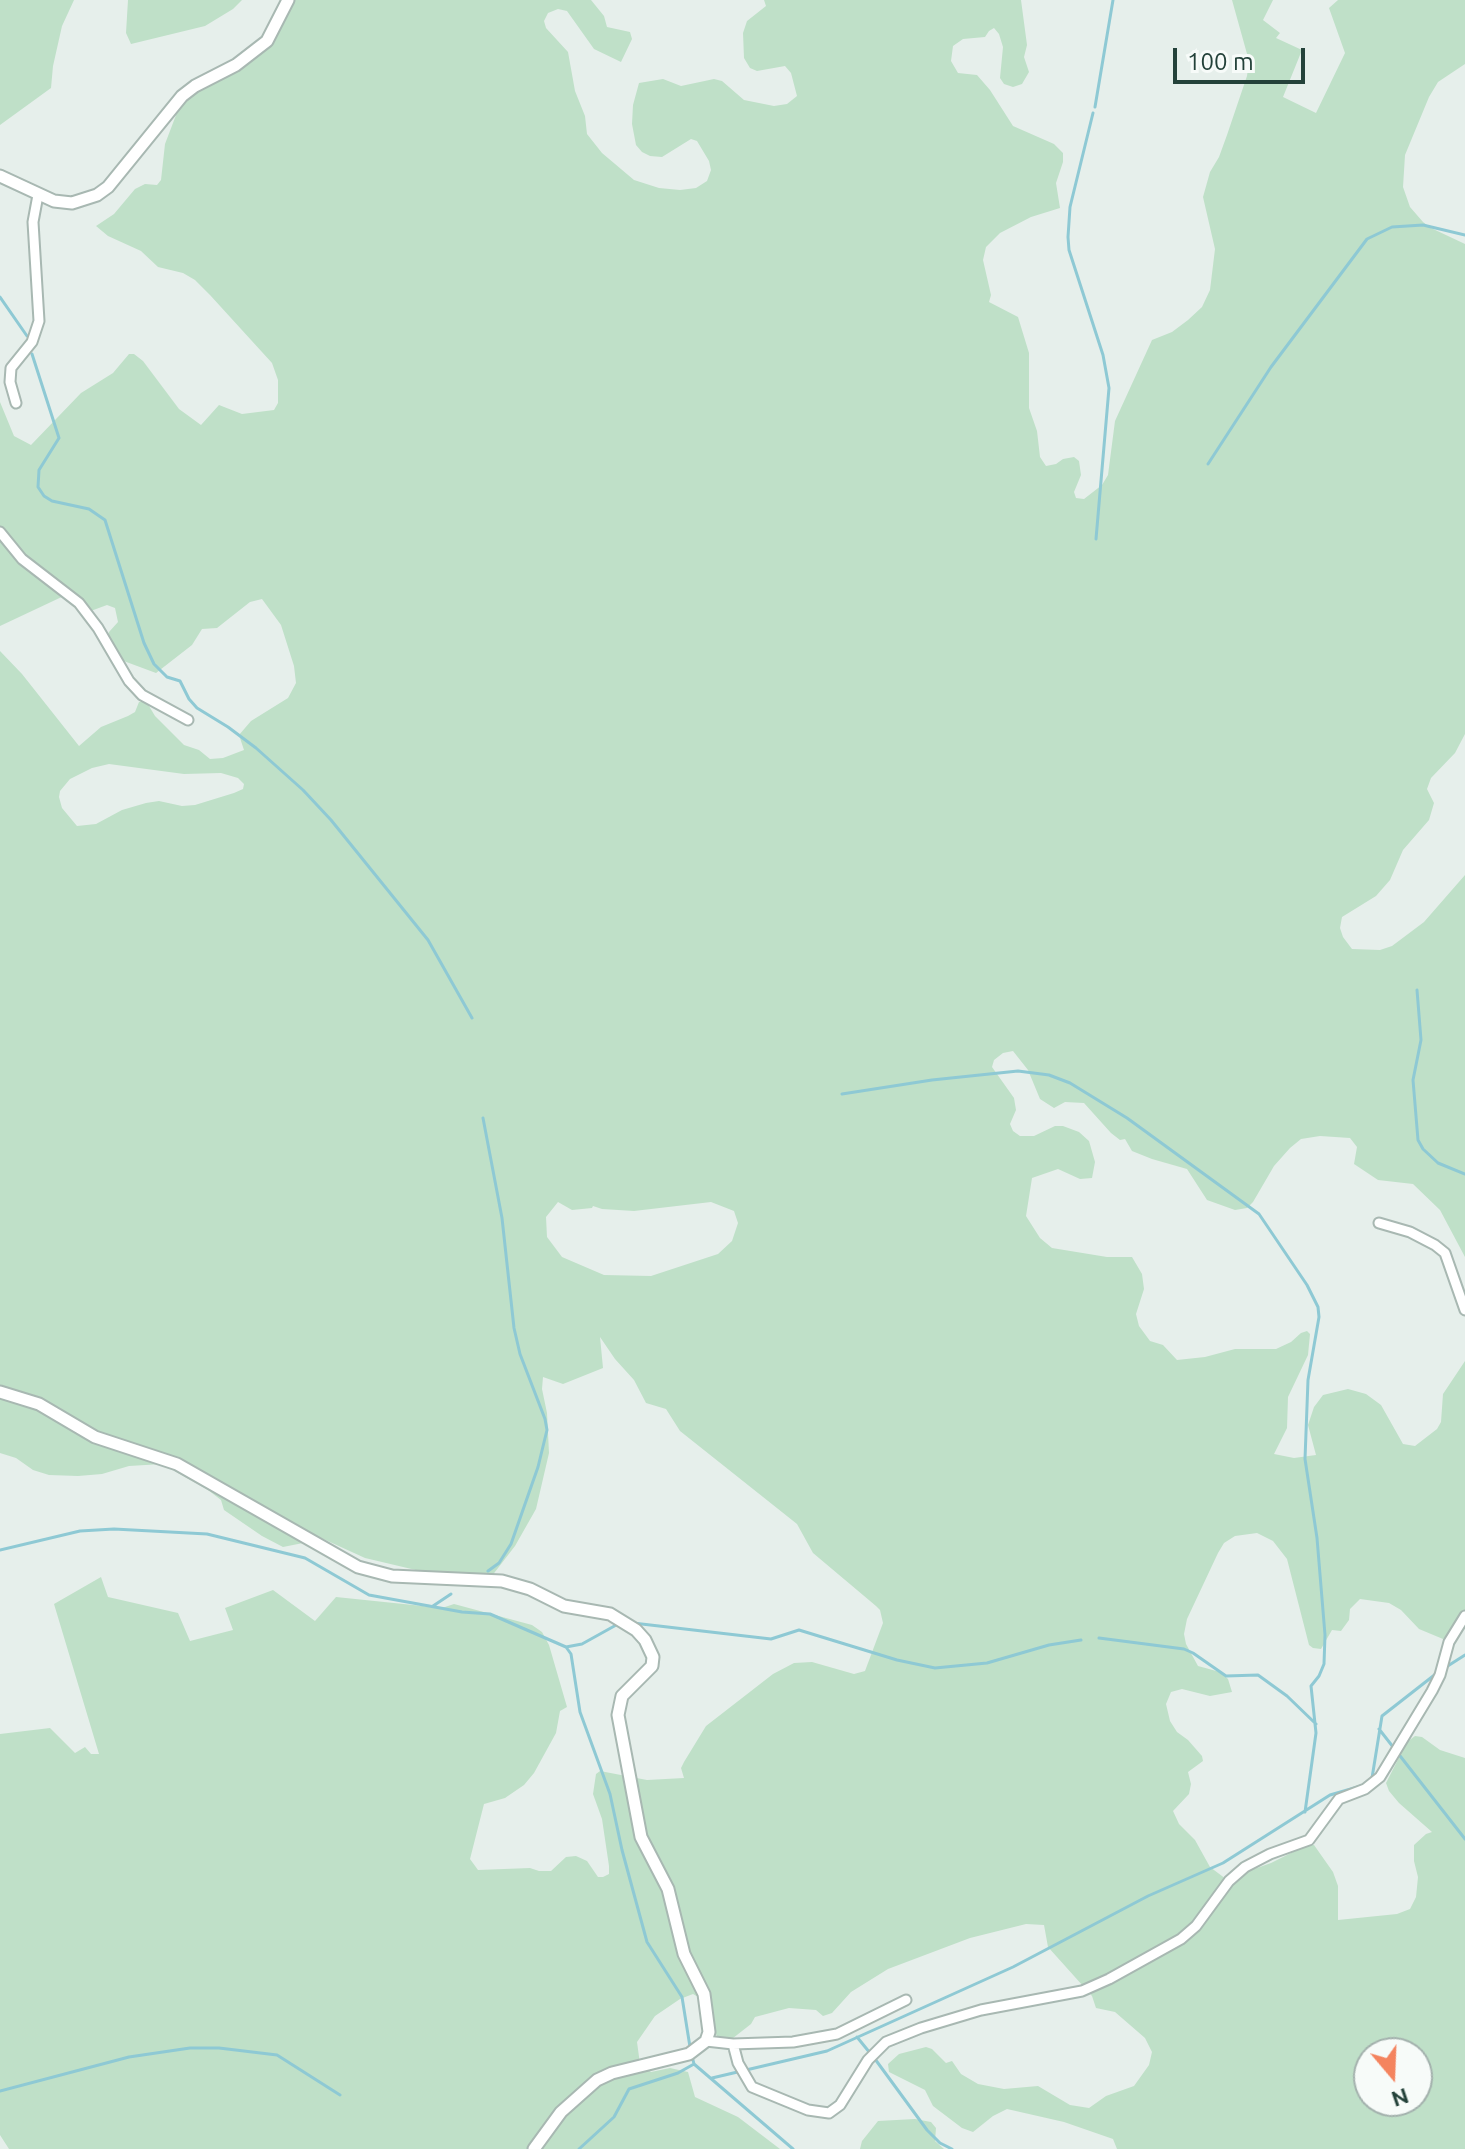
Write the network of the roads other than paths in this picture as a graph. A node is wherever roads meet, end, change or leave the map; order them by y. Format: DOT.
graph roads {
  1 [pos="288,0"];
  2 [pos="0,176"];
  3 [pos="38,195"];
  4 [pos="16,403"];
  5 [pos="0,532"];
  6 [pos="188,720"];
  7 [pos="1379,1223"];
  8 [pos="1465,1310"];
  9 [pos="0,1392"];
  10 [pos="1465,1616"];
  11 [pos="906,2000"];
  12 [pos="706,2041"];
  13 [pos="733,2044"];
  14 [pos="534,2149"];
  1 -- 3 [label="street"];
  2 -- 3 [label="street"];
  3 -- 4 [label="street"];
  5 -- 6 [label="street"];
  7 -- 8 [label="street"];
  9 -- 12 [label="street"];
  10 -- 13 [label="street"];
  11 -- 13 [label="street"];
  12 -- 13 [label="street"];
  12 -- 14 [label="street"];
}
